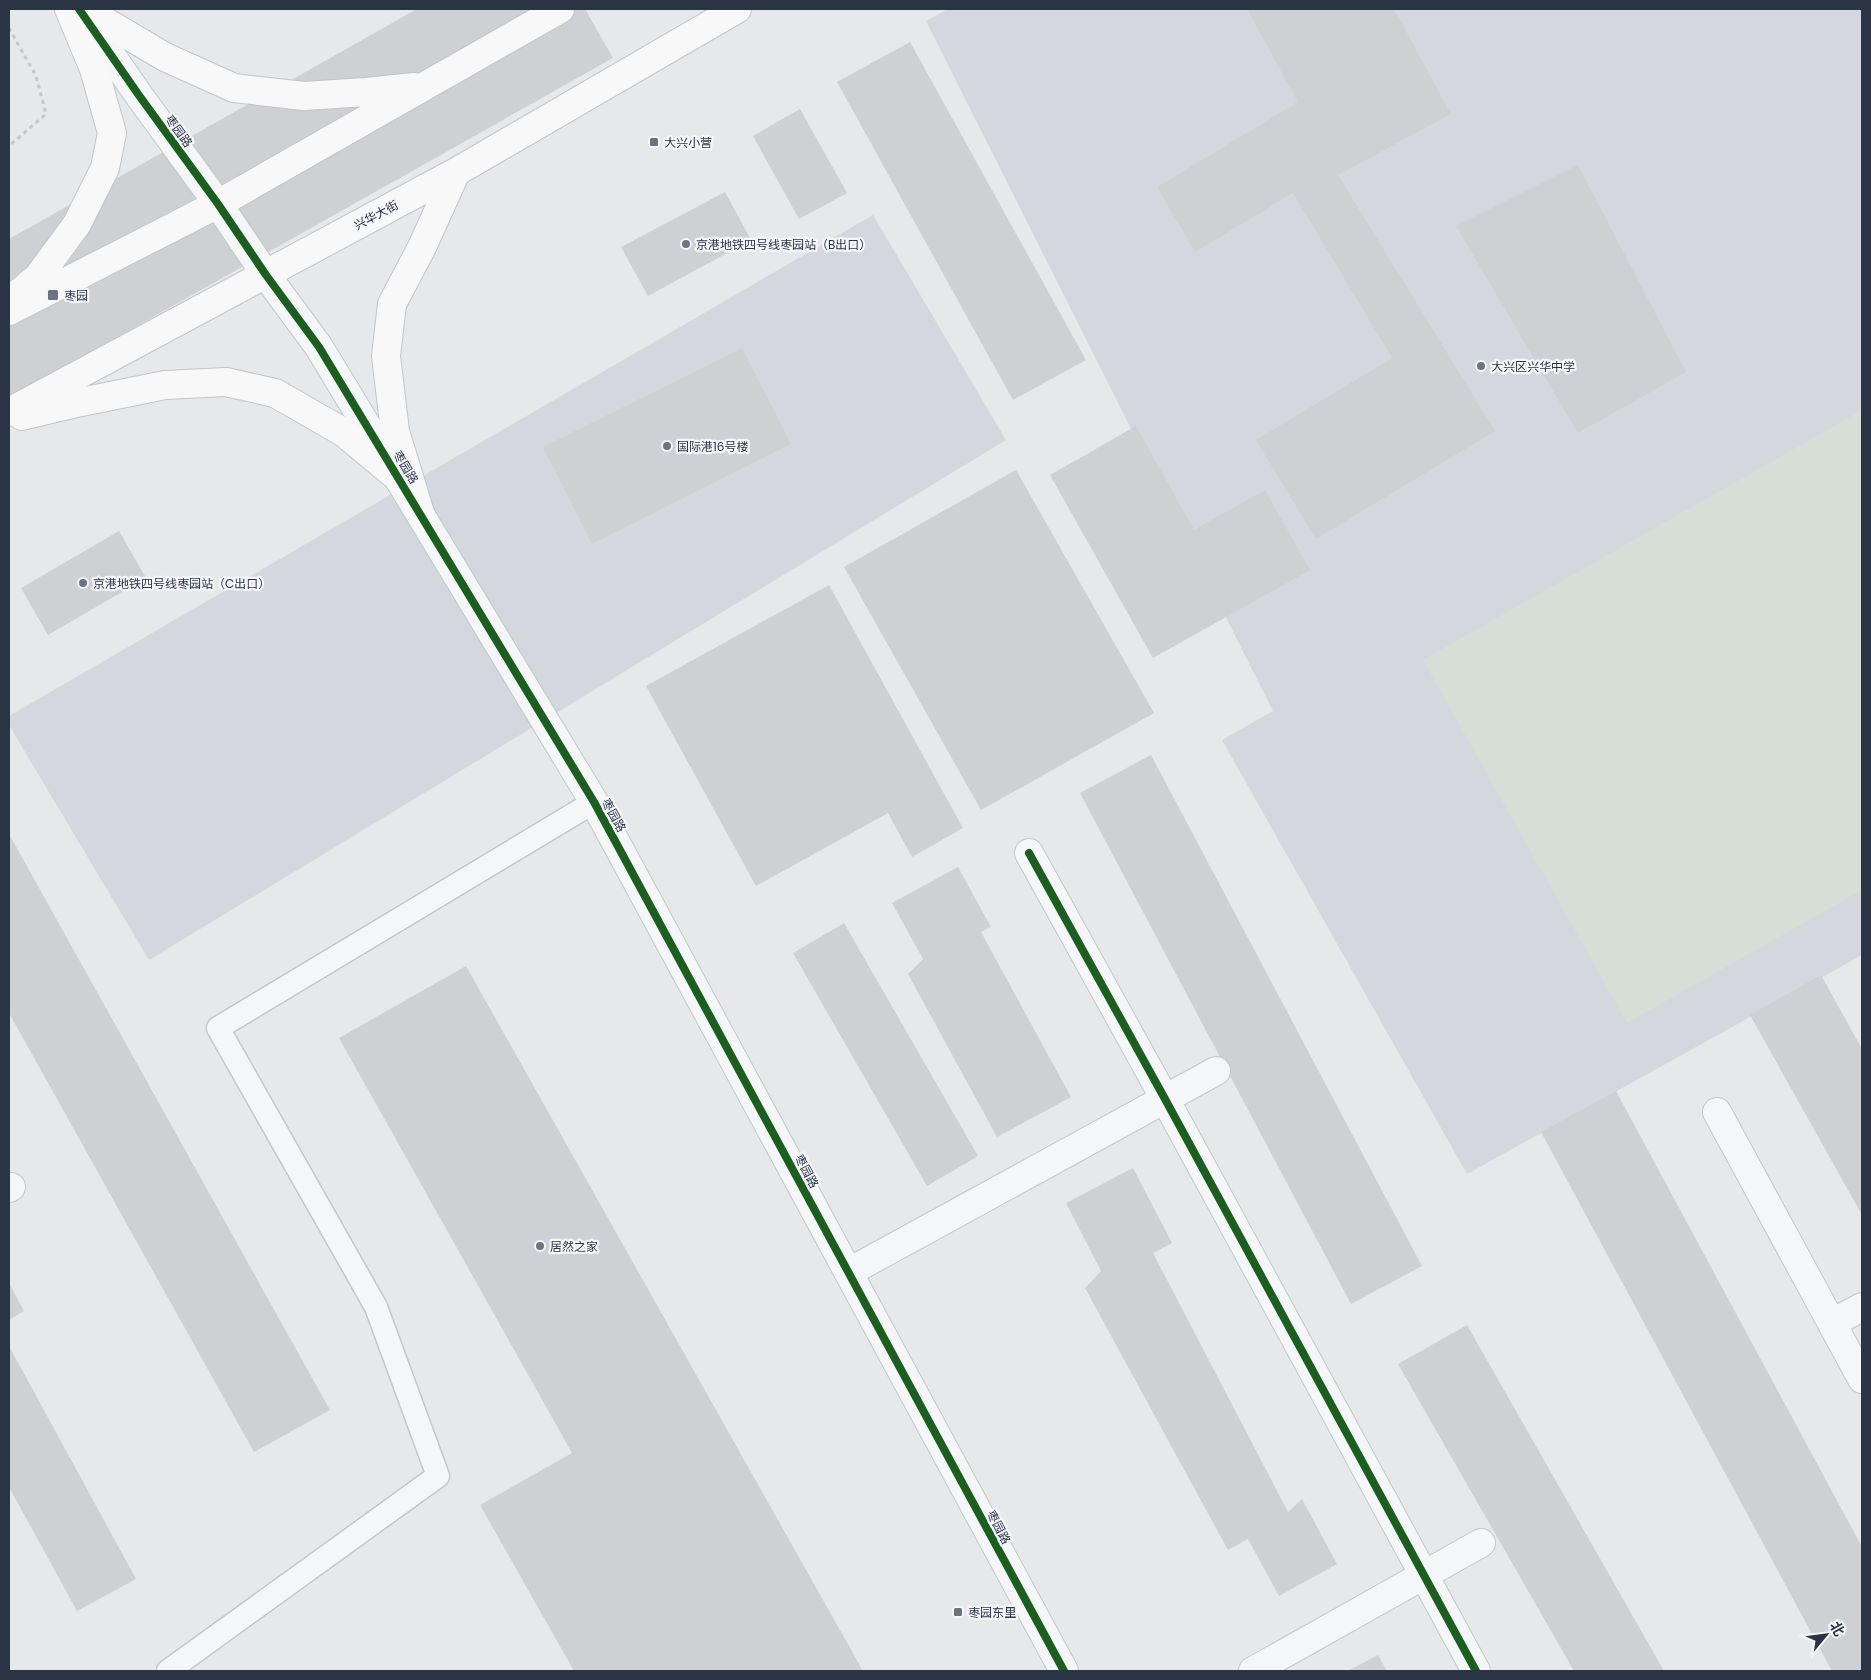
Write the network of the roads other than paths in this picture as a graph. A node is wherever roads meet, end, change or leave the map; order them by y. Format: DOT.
graph roads {
  1 [pos="69,9"];
  2 [pos="79,9"];
  3 [pos="84,9"];
  4 [pos="560,9"];
  5 [pos="737,9"];
  6 [pos="426,85"];
  7 [pos="456,172"];
  8 [pos="218,204"];
  9 [pos="266,275"];
  10 [pos="9,301"];
  11 [pos="9,311"];
  12 [pos="9,412"];
  13 [pos="9,420"];
  14 [pos="401,480"];
  15 [pos="420,513"];
  16 [pos="594,802"];
  17 [pos="1029,854"];
  18 [pos="1216,1071"];
  19 [pos="1165,1099"];
  20 [pos="1717,1112"];
  21 [pos="848,1272"];
  22 [pos="1862,1308"];
  23 [pos="1832,1323"];
  24 [pos="1862,1379"];
  25 [pos="1481,1542"];
  26 [pos="1424,1575"];
  27 [pos="168,1671"];
  28 [pos="1064,1671"];
  29 [pos="1253,1671"];
  30 [pos="1476,1671"];
  1 -- 10 [label="main road"];
  2 -- 8 [label="street, 枣园路"];
  3 -- 6 [label="main road"];
  4 -- 6 [label="main road"];
  5 -- 7 [label="main road, 兴华大街"];
  6 -- 8 [label="main road"];
  7 -- 9 [label="main road, 兴华大街"];
  7 -- 15 [label="main road"];
  8 -- 9 [label="street, 枣园路"];
  8 -- 11 [label="main road"];
  9 -- 12 [label="main road, 兴华大街"];
  9 -- 14 [label="street, 枣园路"];
  13 -- 14 [label="main road"];
  14 -- 15 [label="street, 枣园路"];
  15 -- 16 [label="street, 枣园路"];
  16 -- 21 [label="street, 枣园路"];
  16 -- 27 [label="lane"];
  17 -- 19 [label="street"];
  18 -- 19 [label="street"];
  19 -- 21 [label="street"];
  19 -- 26 [label="street"];
  20 -- 23 [label="street"];
  21 -- 28 [label="street, 枣园路"];
  22 -- 23 [label="street"];
  23 -- 24 [label="street"];
  25 -- 26 [label="street"];
  26 -- 29 [label="street"];
  26 -- 30 [label="street"];
}
